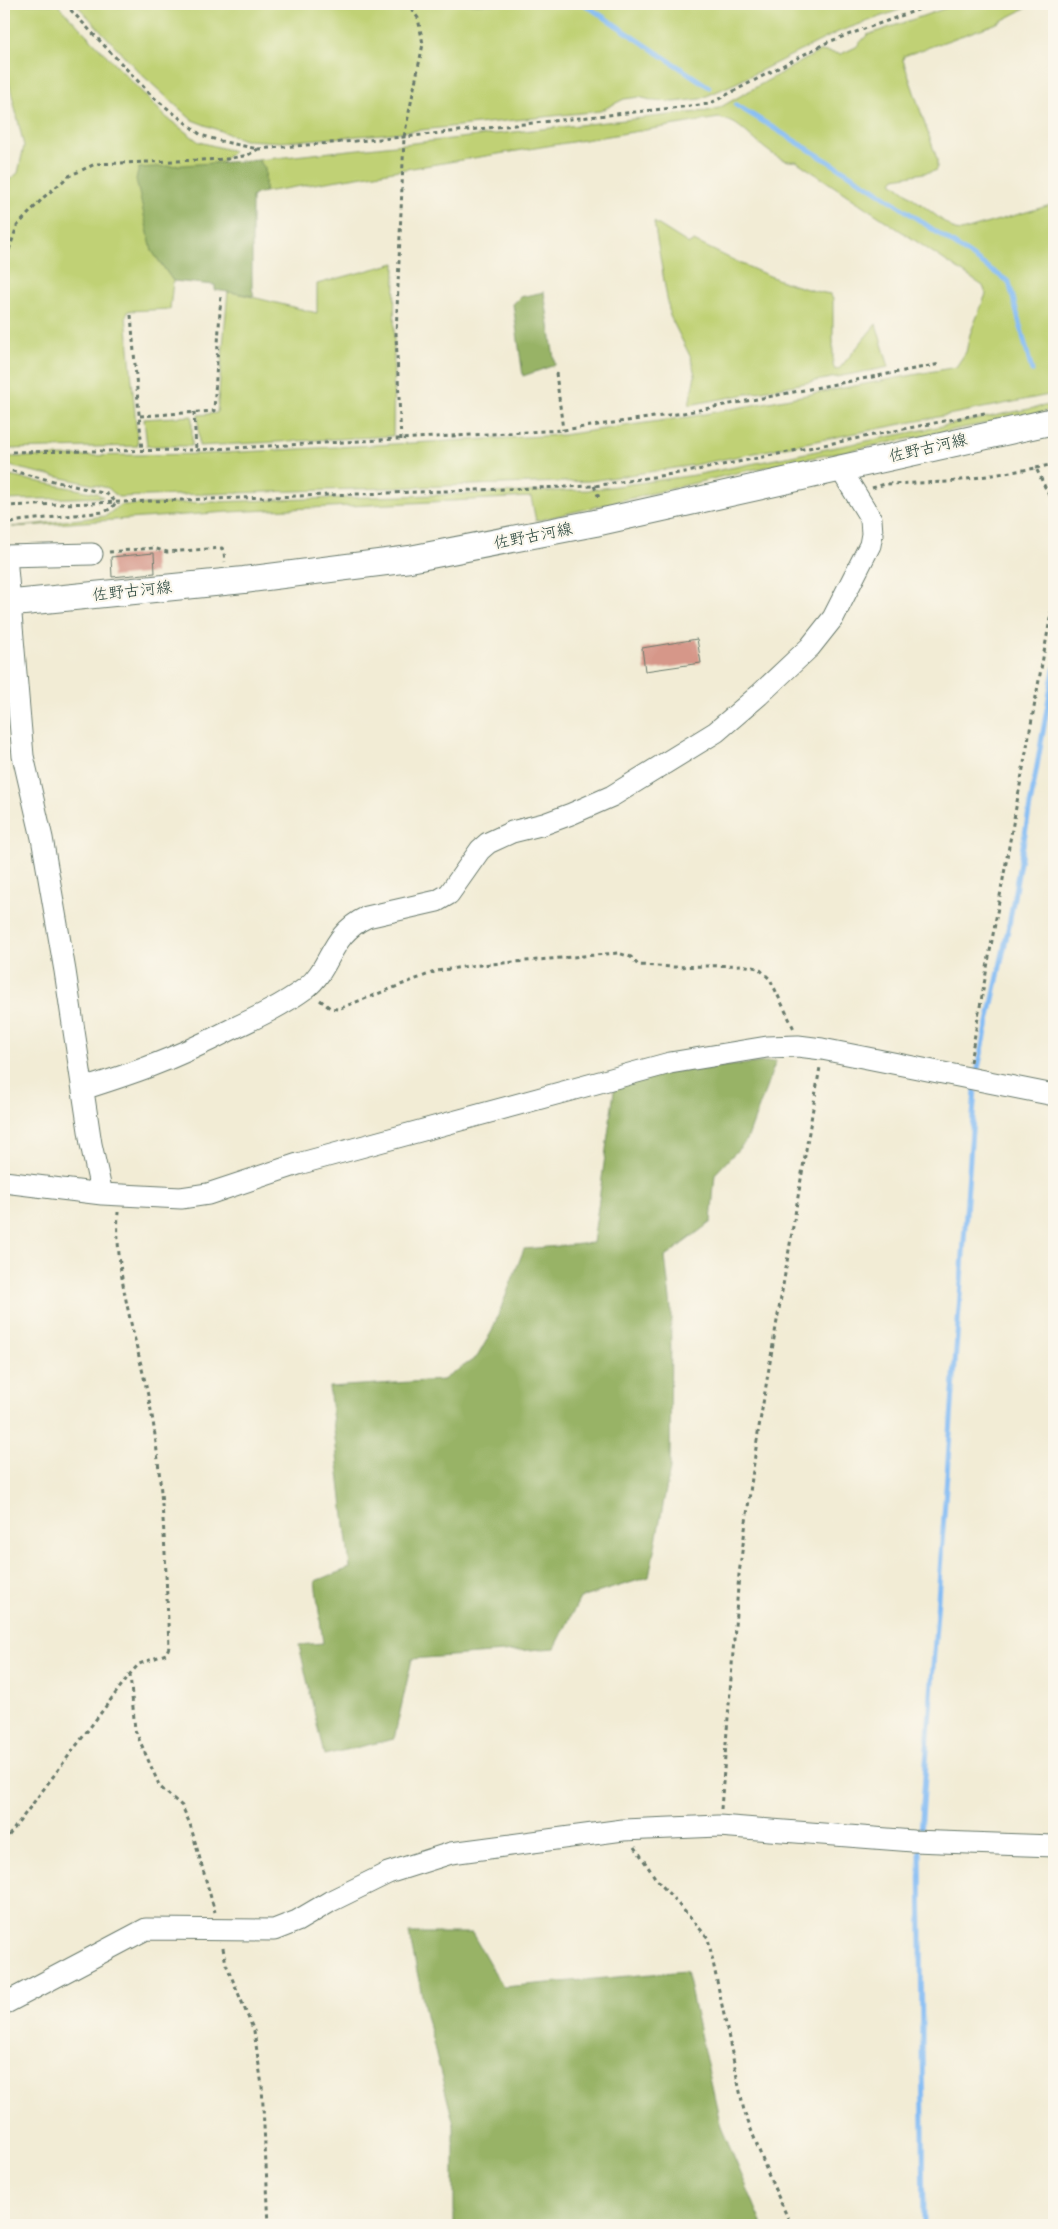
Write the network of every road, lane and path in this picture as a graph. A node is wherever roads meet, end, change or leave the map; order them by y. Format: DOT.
graph roads {
  1 [pos="65,4"];
  2 [pos="408,4"];
  3 [pos="934,4"];
  4 [pos="1049,4"];
  5 [pos="1054,19"];
  6 [pos="404,137"];
  7 [pos="258,149"];
  8 [pos="4,265"];
  9 [pos="221,294"];
  10 [pos="131,315"];
  11 [pos="940,364"];
  12 [pos="556,374"];
  13 [pos="194,412"];
  14 [pos="990,412"];
  15 [pos="140,416"];
  16 [pos="1054,421"];
  17 [pos="562,430"];
  18 [pos="401,440"];
  19 [pos="142,450"];
  20 [pos="196,450"];
  21 [pos="4,452"];
  22 [pos="1054,464"];
  23 [pos="843,467"];
  24 [pos="1036,468"];
  25 [pos="4,469"];
  26 [pos="594,486"];
  27 [pos="857,494"];
  28 [pos="116,502"];
  29 [pos="4,506"];
  30 [pos="1054,506"];
  31 [pos="604,508"];
  32 [pos="4,526"];
  33 [pos="92,554"];
  34 [pos="5,556"];
  35 [pos="225,565"];
  36 [pos="1054,597"];
  37 [pos="7,603"];
  38 [pos="308,986"];
  39 [pos="798,1046"];
  40 [pos="822,1049"];
  41 [pos="967,1078"];
  42 [pos="83,1089"];
  43 [pos="1054,1095"];
  44 [pos="4,1182"];
  45 [pos="110,1194"];
  46 [pos="130,1674"];
  47 [pos="719,1826"];
  48 [pos="623,1830"];
  49 [pos="4,1842"];
  50 [pos="1054,1846"];
  51 [pos="220,1931"];
  52 [pos="4,2004"];
  53 [pos="269,2225"];
  54 [pos="791,2225"];
  1 -- 7 [label="path"];
  2 -- 6 [label="path"];
  3 -- 6 [label="path"];
  4 -- 5 [label="path"];
  6 -- 7 [label="path"];
  6 -- 18 [label="path"];
  7 -- 8 [label="path"];
  9 -- 13 [label="path"];
  10 -- 15 [label="path"];
  11 -- 17 [label="path"];
  12 -- 17 [label="path"];
  13 -- 15 [label="path"];
  13 -- 20 [label="path"];
  14 -- 26 [label="path"];
  15 -- 19 [label="path"];
  16 -- 23 [label="main road, 佐野古河線"];
  17 -- 18 [label="path"];
  18 -- 20 [label="path"];
  19 -- 20 [label="path"];
  19 -- 21 [label="path"];
  22 -- 24 [label="path"];
  23 -- 27 [label="street"];
  23 -- 37 [label="main road, 佐野古河線"];
  24 -- 27 [label="path"];
  24 -- 30 [label="path"];
  25 -- 28 [label="path"];
  26 -- 28 [label="path"];
  26 -- 31 [label="path"];
  27 -- 38 [label="street"];
  28 -- 29 [label="path"];
  28 -- 32 [label="path"];
  33 -- 34 [label="street"];
  33 -- 35 [label="path"];
  34 -- 37 [label="street"];
  36 -- 41 [label="path"];
  37 -- 42 [label="street"];
  38 -- 39 [label="path"];
  38 -- 42 [label="street"];
  39 -- 40 [label="street"];
  39 -- 45 [label="street"];
  40 -- 41 [label="street"];
  40 -- 47 [label="path"];
  41 -- 43 [label="street"];
  42 -- 45 [label="street"];
  44 -- 45 [label="street"];
  45 -- 46 [label="path"];
  46 -- 49 [label="path"];
  46 -- 51 [label="path"];
  47 -- 48 [label="street"];
  47 -- 50 [label="street"];
  48 -- 51 [label="street"];
  48 -- 54 [label="path"];
  51 -- 52 [label="street"];
  51 -- 53 [label="path"];
}
